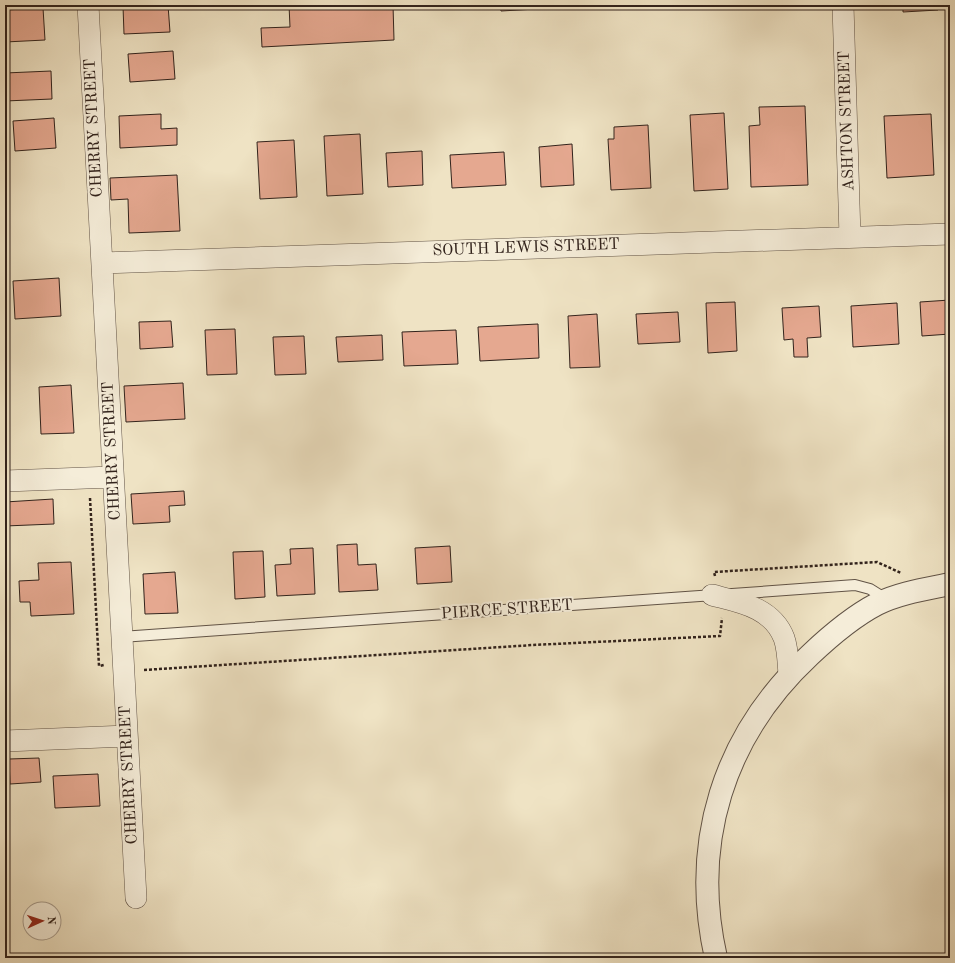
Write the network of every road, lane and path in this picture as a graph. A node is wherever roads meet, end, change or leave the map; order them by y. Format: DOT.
graph roads {
  1 [pos="88,5"];
  2 [pos="843,5"];
  3 [pos="950,234"];
  4 [pos="850,237"];
  5 [pos="102,263"];
  6 [pos="113,477"];
  7 [pos="5,481"];
  8 [pos="950,584"];
  9 [pos="712,595"];
  10 [pos="888,600"];
  11 [pos="122,638"];
  12 [pos="789,675"];
  13 [pos="127,736"];
  14 [pos="5,742"];
  15 [pos="136,898"];
  16 [pos="716,958"];
  1 -- 5 [label="street, CHERRY STREET"];
  2 -- 4 [label="street, ASHTON STREET"];
  3 -- 4 [label="street, SOUTH LEWIS STREET"];
  4 -- 5 [label="street, SOUTH LEWIS STREET"];
  5 -- 6 [label="street, CHERRY STREET"];
  6 -- 7 [label="street"];
  6 -- 11 [label="street, CHERRY STREET"];
  8 -- 10 [label="street"];
  9 -- 10 [label="lane, PIERCE STREET"];
  9 -- 11 [label="lane, PIERCE STREET"];
  9 -- 12 [label="street"];
  10 -- 12 [label="street"];
  11 -- 13 [label="street, CHERRY STREET"];
  12 -- 16 [label="street"];
  13 -- 14 [label="street"];
  13 -- 15 [label="street, CHERRY STREET"];
}
